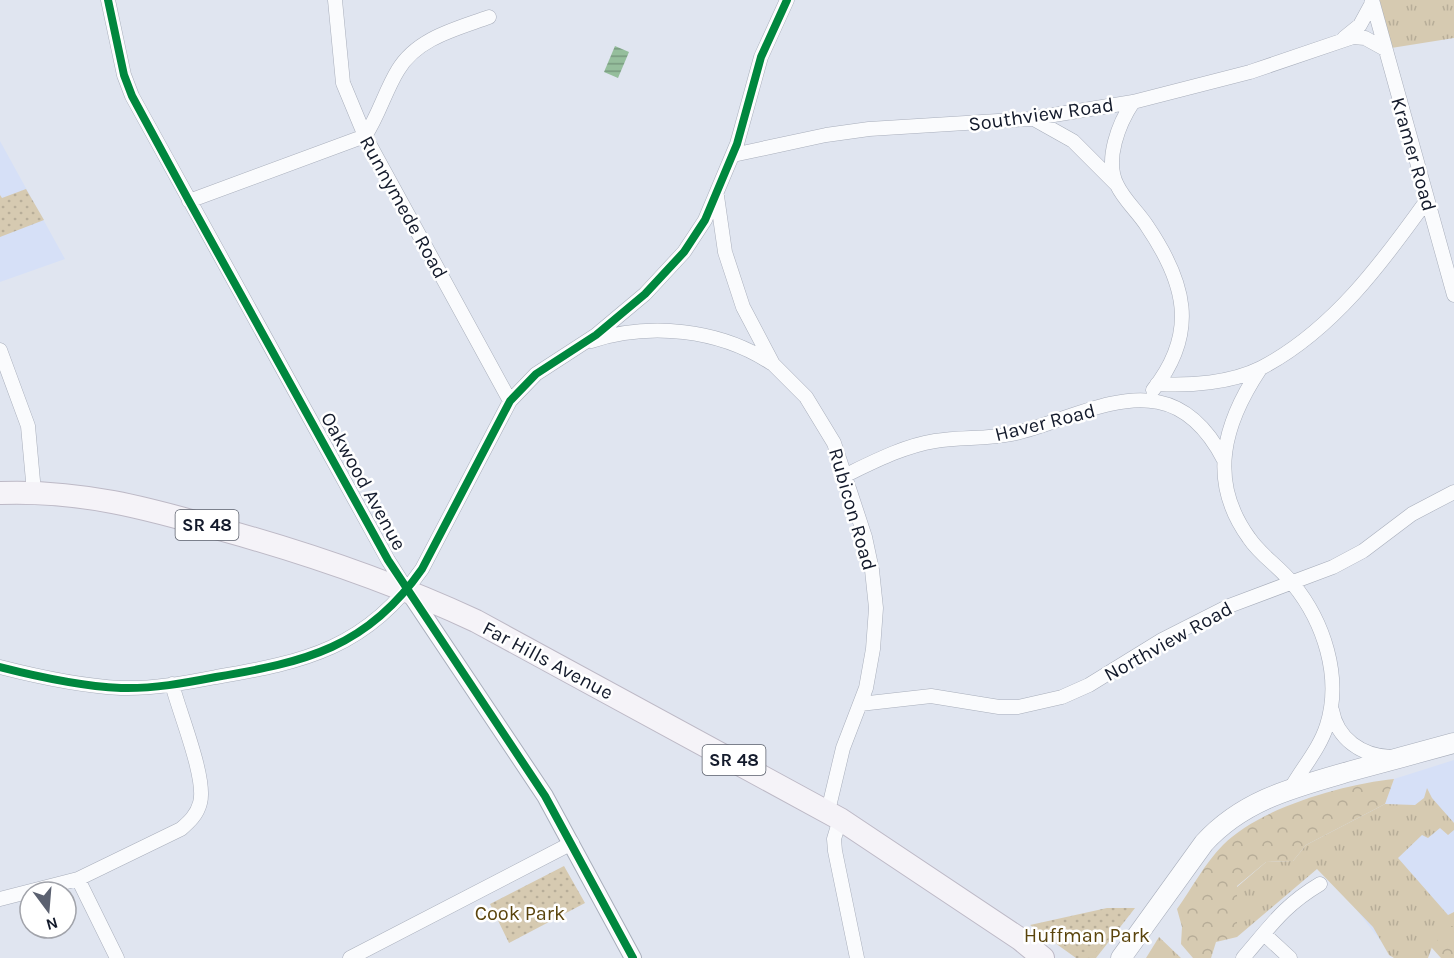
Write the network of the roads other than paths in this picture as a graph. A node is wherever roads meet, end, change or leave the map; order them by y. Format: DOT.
graph roads {
  1 [pos="108,0"];
  2 [pos="335,0"];
  3 [pos="787,0"];
  4 [pos="1372,1"];
  5 [pos="489,17"];
  6 [pos="1343,39"];
  7 [pos="1385,49"];
  8 [pos="1133,102"];
  9 [pos="1032,118"];
  10 [pos="365,136"];
  11 [pos="733,155"];
  12 [pos="1116,184"];
  13 [pos="717,195"];
  14 [pos="1427,200"];
  15 [pos="189,201"];
  16 [pos="1454,295"];
  17 [pos="584,343"];
  18 [pos="0,350"];
  19 [pos="773,364"];
  20 [pos="1260,369"];
  21 [pos="1157,384"];
  22 [pos="1143,400"];
  23 [pos="510,401"];
  24 [pos="1224,460"];
  25 [pos="846,475"];
  26 [pos="34,492"];
  27 [pos="1454,492"];
  28 [pos="0,493"];
  29 [pos="1291,581"];
  30 [pos="407,590"];
  31 [pos="0,667"];
  32 [pos="172,684"];
  33 [pos="860,704"];
  34 [pos="1331,705"];
  35 [pos="1454,743"];
  36 [pos="1408,756"];
  37 [pos="1291,788"];
  38 [pos="834,815"];
  39 [pos="572,843"];
  40 [pos="78,879"];
  41 [pos="1320,884"];
  42 [pos="0,899"];
  43 [pos="1264,934"];
  44 [pos="117,958"];
  45 [pos="350,958"];
  46 [pos="633,958"];
  47 [pos="857,958"];
  48 [pos="1043,958"];
  49 [pos="1121,958"];
  50 [pos="1243,958"];
  51 [pos="1290,958"];
  1 -- 15 [label="street, Oakwood Avenue"];
  2 -- 10 [label="street, Runnymede Road"];
  3 -- 11 [label="street"];
  4 -- 6 [label="street, Southview Road"];
  4 -- 7 [label="street, Kramer Road"];
  5 -- 10 [label="street"];
  6 -- 7 [label="street, Southview Road"];
  6 -- 8 [label="street, Southview Road"];
  7 -- 14 [label="street, Kramer Road"];
  8 -- 9 [label="street, Southview Road"];
  8 -- 12 [label="street"];
  9 -- 11 [label="street, Southview Road"];
  9 -- 12 [label="street"];
  10 -- 15 [label="street"];
  10 -- 23 [label="street, Runnymede Road"];
  11 -- 13 [label="street"];
  12 -- 21 [label="street"];
  13 -- 17 [label="street"];
  13 -- 19 [label="street, Rubicon Road"];
  14 -- 16 [label="street, Kramer Road"];
  14 -- 20 [label="street"];
  15 -- 30 [label="street, Oakwood Avenue"];
  17 -- 19 [label="street, Rubicon Road"];
  17 -- 23 [label="street"];
  18 -- 26 [label="street"];
  19 -- 25 [label="street, Rubicon Road"];
  20 -- 21 [label="street"];
  20 -- 24 [label="street"];
  21 -- 22 [label="street"];
  22 -- 24 [label="street, Haver Road"];
  22 -- 25 [label="street, Haver Road"];
  23 -- 30 [label="street"];
  24 -- 29 [label="street"];
  25 -- 33 [label="street, Rubicon Road"];
  26 -- 28 [label="main road, Far Hills Avenue / SR 48"];
  26 -- 30 [label="main road, Far Hills Avenue / SR 48"];
  27 -- 29 [label="street, Northview Road"];
  29 -- 33 [label="street, Northview Road"];
  29 -- 34 [label="street"];
  30 -- 32 [label="street"];
  30 -- 38 [label="main road, Far Hills Avenue / SR 48"];
  30 -- 39 [label="street, Oakwood Avenue"];
  31 -- 32 [label="street"];
  32 -- 40 [label="street"];
  33 -- 38 [label="street, Rubicon Road"];
  34 -- 36 [label="street"];
  34 -- 37 [label="street"];
  35 -- 36 [label="main road"];
  36 -- 37 [label="main road"];
  37 -- 49 [label="main road"];
  38 -- 47 [label="street, Rubicon Road"];
  38 -- 48 [label="main road, Far Hills Avenue / SR 48"];
  39 -- 45 [label="street"];
  39 -- 46 [label="street, Oakwood Avenue"];
  40 -- 42 [label="street"];
  40 -- 44 [label="street"];
  41 -- 43 [label="street"];
  43 -- 50 [label="street"];
  43 -- 51 [label="street"];
}
